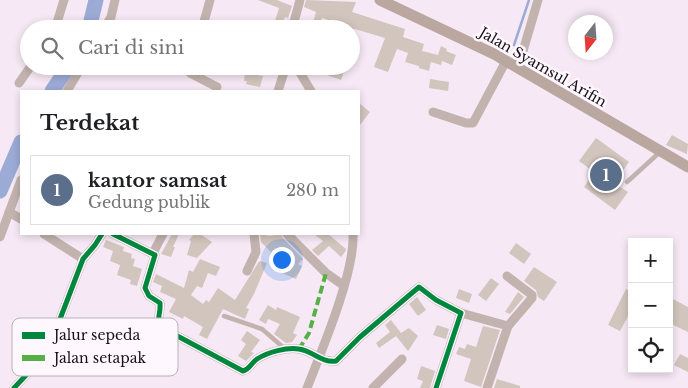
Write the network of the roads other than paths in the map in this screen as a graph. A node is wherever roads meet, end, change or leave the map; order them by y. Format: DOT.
graph roads {
  1 [pos="64,0"];
  2 [pos="115,0"];
  3 [pos="210,0"];
  4 [pos="300,0"];
  5 [pos="380,0"];
  6 [pos="538,0"];
  7 [pos="58,20"];
  8 [pos="109,20"];
  9 [pos="204,20"];
  10 [pos="294,20"];
  11 [pos="506,61"];
  12 [pos="518,68"];
  13 [pos="25,75"];
  14 [pos="77,75"];
  15 [pos="194,75"];
  16 [pos="283,75"];
  17 [pos="301,75"];
  18 [pos="19,83"];
  19 [pos="217,87"];
  20 [pos="68,90"];
  21 [pos="278,90"];
  22 [pos="310,90"];
  23 [pos="433,112"];
  24 [pos="661,151"];
  25 [pos="687,164"];
  26 [pos="627,182"];
  27 [pos="20,183"];
  28 [pos="10,212"];
  29 [pos="20,219"];
  30 [pos="46,235"];
  31 [pos="101,235"];
  32 [pos="115,235"];
  33 [pos="162,235"];
  34 [pos="254,235"];
  35 [pos="288,235"];
  36 [pos="352,235"];
  37 [pos="0,237"];
  38 [pos="153,253"];
  39 [pos="82,259"];
  40 [pos="247,271"];
  41 [pos="507,276"];
  42 [pos="343,284"];
  43 [pos="461,313"];
  44 [pos="224,316"];
  45 [pos="60,318"];
  46 [pos="159,318"];
  47 [pos="508,326"];
  48 [pos="178,335"];
  49 [pos="285,349"];
  50 [pos="319,358"];
  51 [pos="402,359"];
  52 [pos="25,376"];
  53 [pos="14,388"];
  54 [pos="307,388"];
  55 [pos="373,388"];
  56 [pos="436,388"];
  57 [pos="487,388"];
  1 -- 7 [label="street"];
  2 -- 8 [label="street"];
  3 -- 9 [label="street"];
  4 -- 10 [label="street"];
  5 -- 11 [label="main road, Jalan Syamsul Arifin"];
  6 -- 12 [label="street"];
  11 -- 12 [label="main road, Jalan Syamsul Arifin"];
  11 -- 23 [label="street"];
  12 -- 24 [label="main road, Jalan Syamsul Arifin"];
  13 -- 18 [label="street"];
  14 -- 20 [label="street"];
  15 -- 19 [label="street"];
  16 -- 21 [label="street"];
  17 -- 22 [label="street"];
  24 -- 25 [label="main road, Jalan Syamsul Arifin"];
  24 -- 26 [label="lane"];
  27 -- 28 [label="street"];
  28 -- 29 [label="street"];
  28 -- 37 [label="street"];
  30 -- 39 [label="street"];
  31 -- 39 [label="street"];
  32 -- 38 [label="street"];
  33 -- 38 [label="street"];
  34 -- 40 [label="street"];
  35 -- 42 [label="street"];
  36 -- 42 [label="street"];
  38 -- 46 [label="street"];
  39 -- 45 [label="street"];
  41 -- 47 [label="street"];
  42 -- 50 [label="street"];
  43 -- 47 [label="street"];
  43 -- 50 [label="street"];
  43 -- 56 [label="street"];
  44 -- 49 [label="lane"];
  47 -- 57 [label="street"];
  48 -- 49 [label="street"];
  49 -- 50 [label="street"];
  50 -- 54 [label="street"];
  51 -- 55 [label="street"];
  52 -- 53 [label="street"];
}
